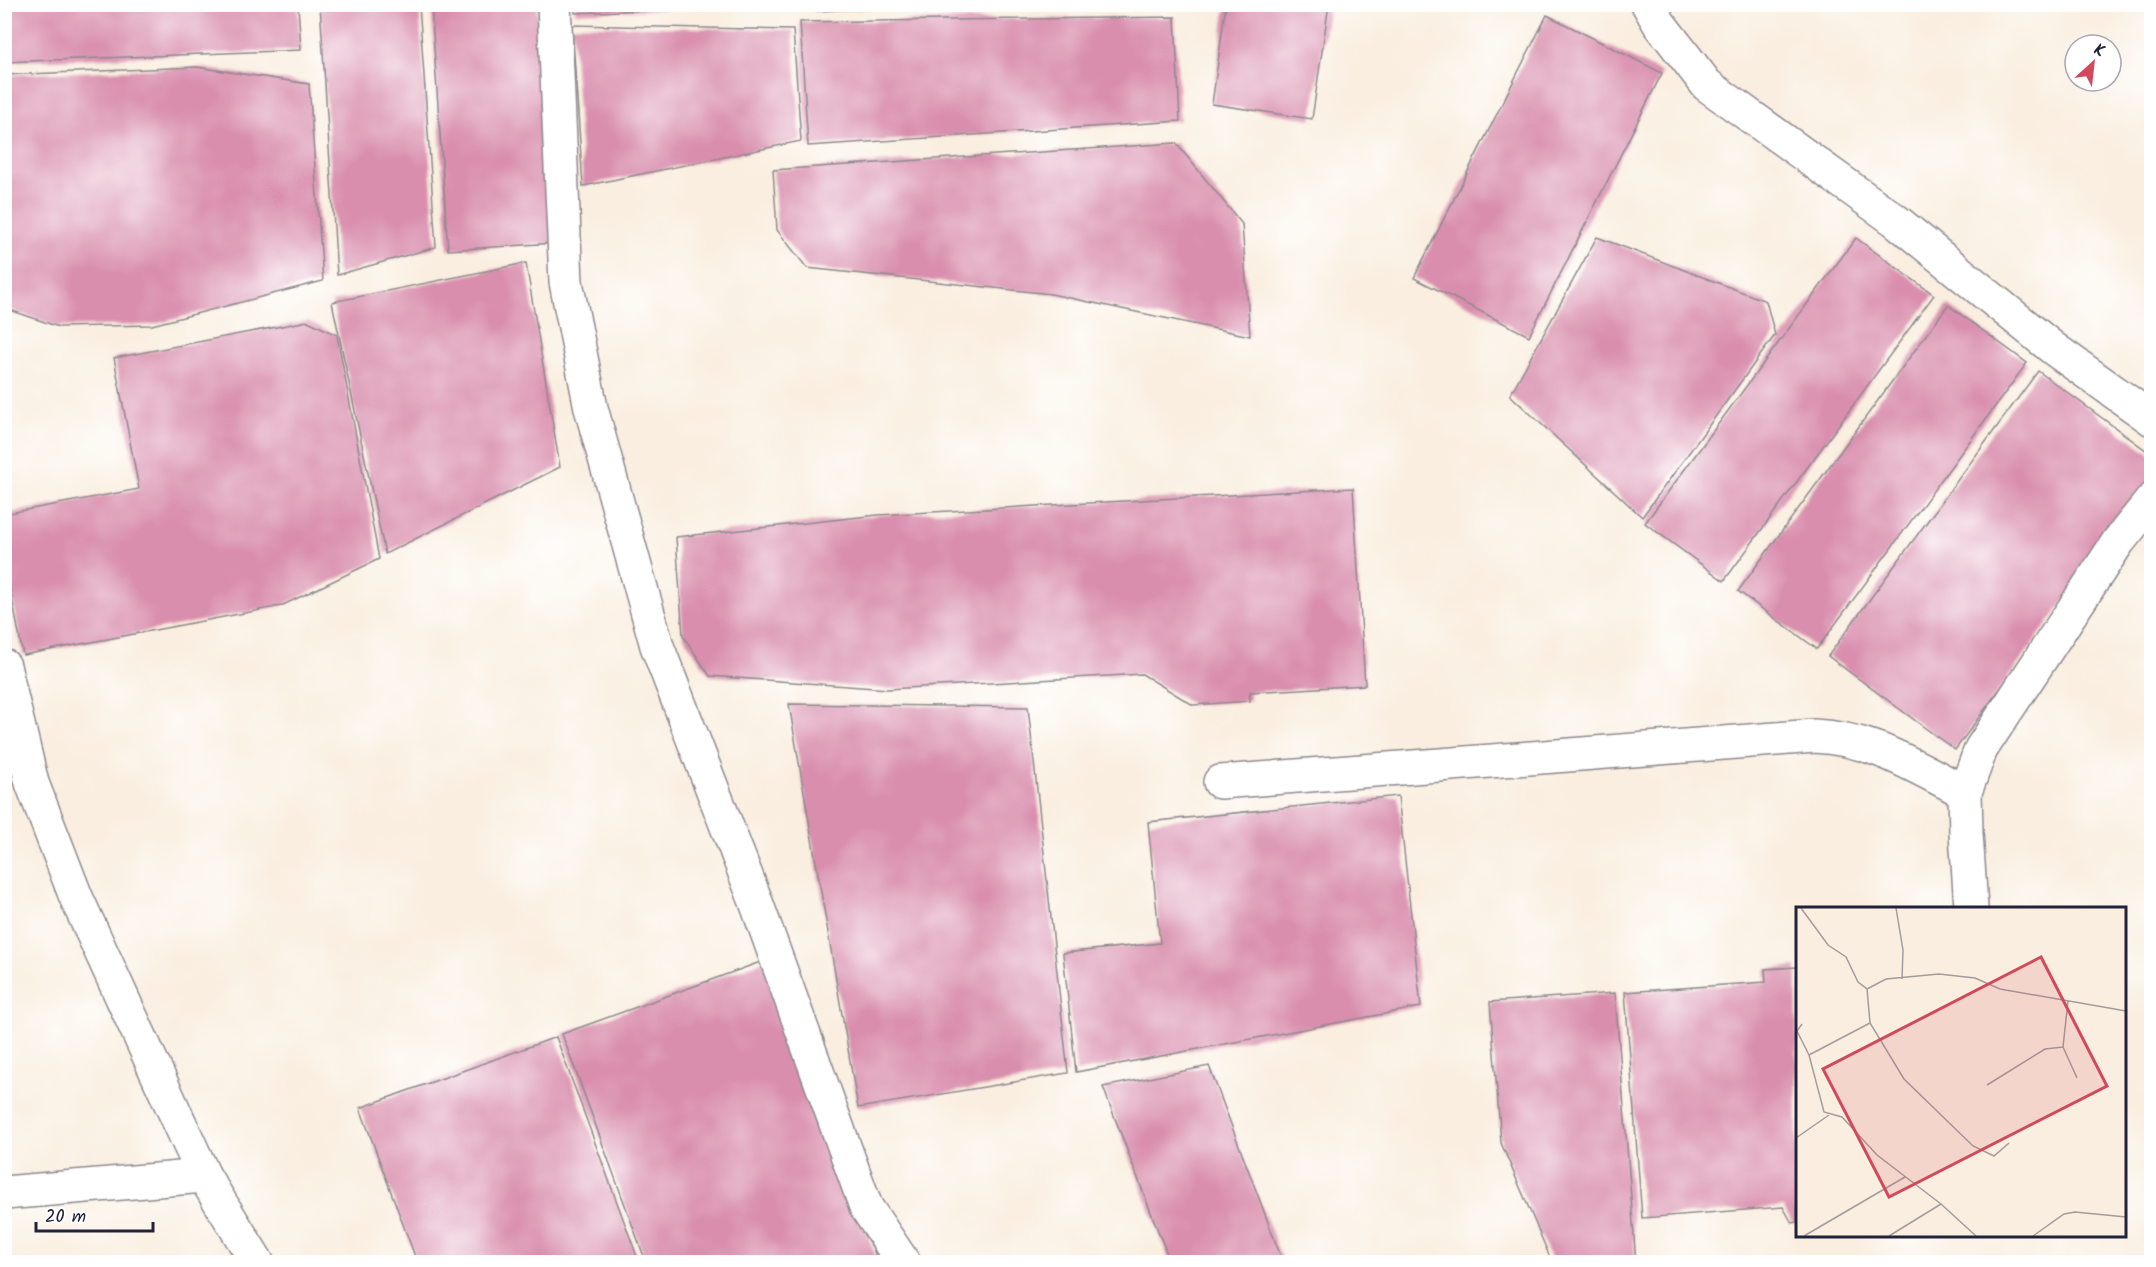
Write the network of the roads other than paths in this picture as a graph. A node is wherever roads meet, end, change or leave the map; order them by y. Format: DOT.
graph roads {
  1 [pos="554,4"];
  2 [pos="1648,4"];
  3 [pos="2151,420"];
  4 [pos="2151,500"];
  5 [pos="4,666"];
  6 [pos="1220,782"];
  7 [pos="1965,792"];
  8 [pos="1971,907"];
  9 [pos="204,1176"];
  10 [pos="4,1193"];
  11 [pos="257,1263"];
  12 [pos="903,1263"];
  1 -- 12 [label="street"];
  2 -- 3 [label="street"];
  4 -- 7 [label="street"];
  5 -- 9 [label="street"];
  6 -- 7 [label="street"];
  7 -- 8 [label="street"];
  9 -- 10 [label="street"];
  9 -- 11 [label="street"];
}
